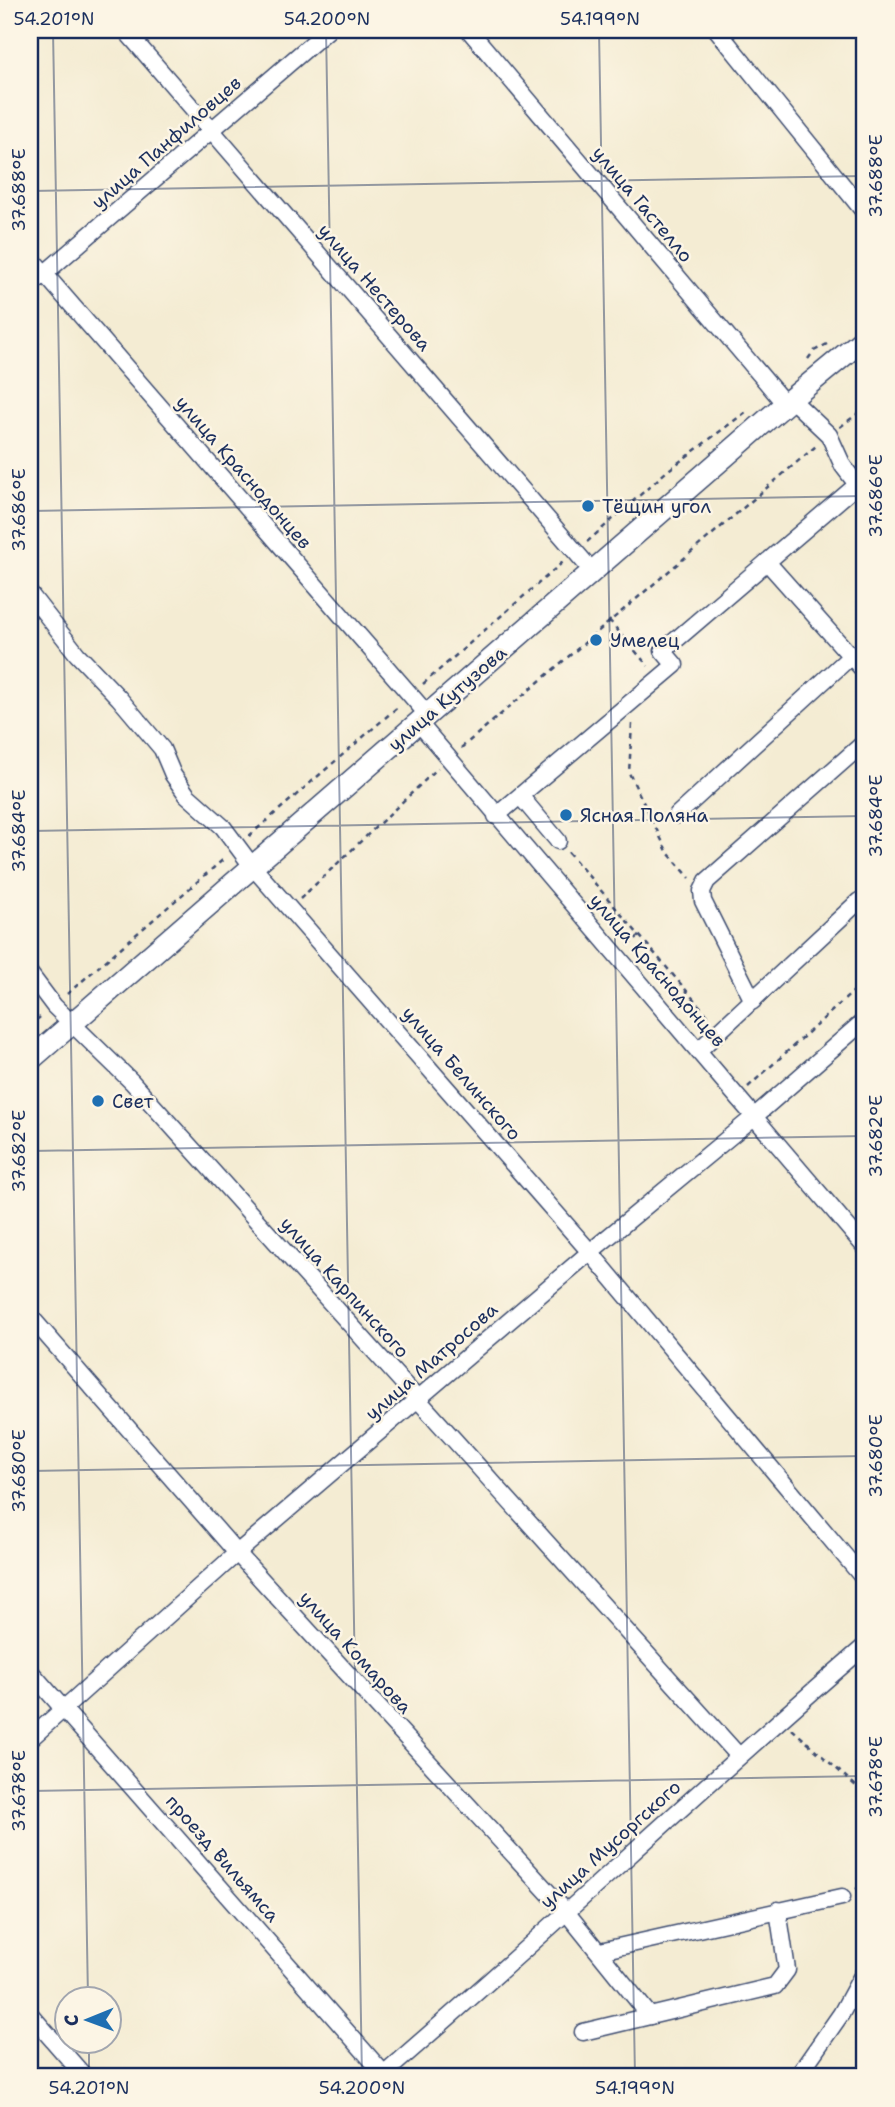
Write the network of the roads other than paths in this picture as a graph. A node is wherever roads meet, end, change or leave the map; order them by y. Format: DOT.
graph roads {
  1 [pos="125,30"];
  2 [pos="328,30"];
  3 [pos="470,30"];
  4 [pos="718,30"];
  5 [pos="213,130"];
  6 [pos="865,213"];
  7 [pos="30,257"];
  8 [pos="44,274"];
  9 [pos="30,286"];
  10 [pos="859,330"];
  11 [pos="783,398"];
  12 [pos="863,486"];
  13 [pos="767,562"];
  14 [pos="593,572"];
  15 [pos="30,594"];
  16 [pos="850,656"];
  17 [pos="865,672"];
  18 [pos="423,718"];
  19 [pos="865,742"];
  20 [pos="521,797"];
  21 [pos="677,815"];
  22 [pos="496,816"];
  23 [pos="558,841"];
  24 [pos="252,866"];
  25 [pos="859,901"];
  26 [pos="30,974"];
  27 [pos="753,1001"];
  28 [pos="865,1020"];
  29 [pos="71,1023"];
  30 [pos="699,1050"];
  31 [pos="30,1059"];
  32 [pos="755,1116"];
  33 [pos="865,1247"];
  34 [pos="590,1252"];
  35 [pos="30,1316"];
  36 [pos="418,1400"];
  37 [pos="237,1553"];
  38 [pos="865,1580"];
  39 [pos="865,1646"];
  40 [pos="30,1671"];
  41 [pos="64,1708"];
  42 [pos="30,1739"];
  43 [pos="738,1755"];
  44 [pos="842,1897"];
  45 [pos="778,1910"];
  46 [pos="566,1913"];
  47 [pos="600,1951"];
  48 [pos="865,1970"];
  49 [pos="30,2014"];
  50 [pos="650,2016"];
  51 [pos="583,2032"];
  52 [pos="382,2076"];
  53 [pos="85,2077"];
  54 [pos="797,2077"];
  1 -- 5 [label="street, улица Нестерова"];
  2 -- 5 [label="street, улица Панфиловцев"];
  3 -- 11 [label="street, улица Гастелло"];
  4 -- 6 [label="street"];
  5 -- 8 [label="street, улица Панфиловцев"];
  5 -- 14 [label="street, улица Нестерова"];
  7 -- 8 [label="street, улица Краснодонцев"];
  8 -- 9 [label="street, улица Панфиловцев"];
  8 -- 18 [label="street, улица Краснодонцев"];
  10 -- 11 [label="main road, улица Кутузова"];
  11 -- 12 [label="street, улица Гастелло"];
  11 -- 14 [label="main road, улица Кутузова"];
  12 -- 13 [label="street"];
  13 -- 16 [label="street"];
  13 -- 20 [label="street"];
  14 -- 18 [label="main road, улица Кутузова"];
  15 -- 24 [label="street, улица Белинского"];
  16 -- 17 [label="street"];
  16 -- 21 [label="street"];
  18 -- 22 [label="street, улица Краснодонцев"];
  18 -- 24 [label="main road, улица Кутузова"];
  19 -- 27 [label="street"];
  20 -- 22 [label="street"];
  20 -- 23 [label="street"];
  22 -- 30 [label="street, улица Краснодонцев"];
  24 -- 29 [label="main road, улица Кутузова"];
  24 -- 34 [label="street, улица Белинского"];
  25 -- 27 [label="street"];
  26 -- 29 [label="street, улица Карпинского"];
  27 -- 30 [label="street"];
  28 -- 32 [label="street, улица Матросова"];
  29 -- 31 [label="main road, улица Кутузова"];
  29 -- 36 [label="street, улица Карпинского"];
  30 -- 32 [label="street, улица Краснодонцев"];
  32 -- 33 [label="street, улица Краснодонцев"];
  32 -- 34 [label="street, улица Матросова"];
  34 -- 36 [label="street, улица Матросова"];
  34 -- 38 [label="street, улица Белинского"];
  35 -- 37 [label="street, улица Комарова"];
  36 -- 37 [label="street, улица Матросова"];
  36 -- 43 [label="street, улица Карпинского"];
  37 -- 41 [label="street, улица Матросова"];
  37 -- 46 [label="street, улица Комарова"];
  39 -- 43 [label="street, улица Мусоргского"];
  40 -- 41 [label="street, проезд Вильямса"];
  41 -- 42 [label="street, улица Матросова"];
  41 -- 52 [label="street, проезд Вильямса"];
  43 -- 46 [label="street, улица Мусоргского"];
  44 -- 45 [label="street"];
  45 -- 47 [label="street"];
  45 -- 50 [label="street"];
  46 -- 47 [label="street, улица Комарова"];
  46 -- 52 [label="street, улица Мусоргского"];
  47 -- 50 [label="street, улица Комарова"];
  48 -- 54 [label="street"];
  49 -- 53 [label="street"];
  50 -- 51 [label="street"];
}
